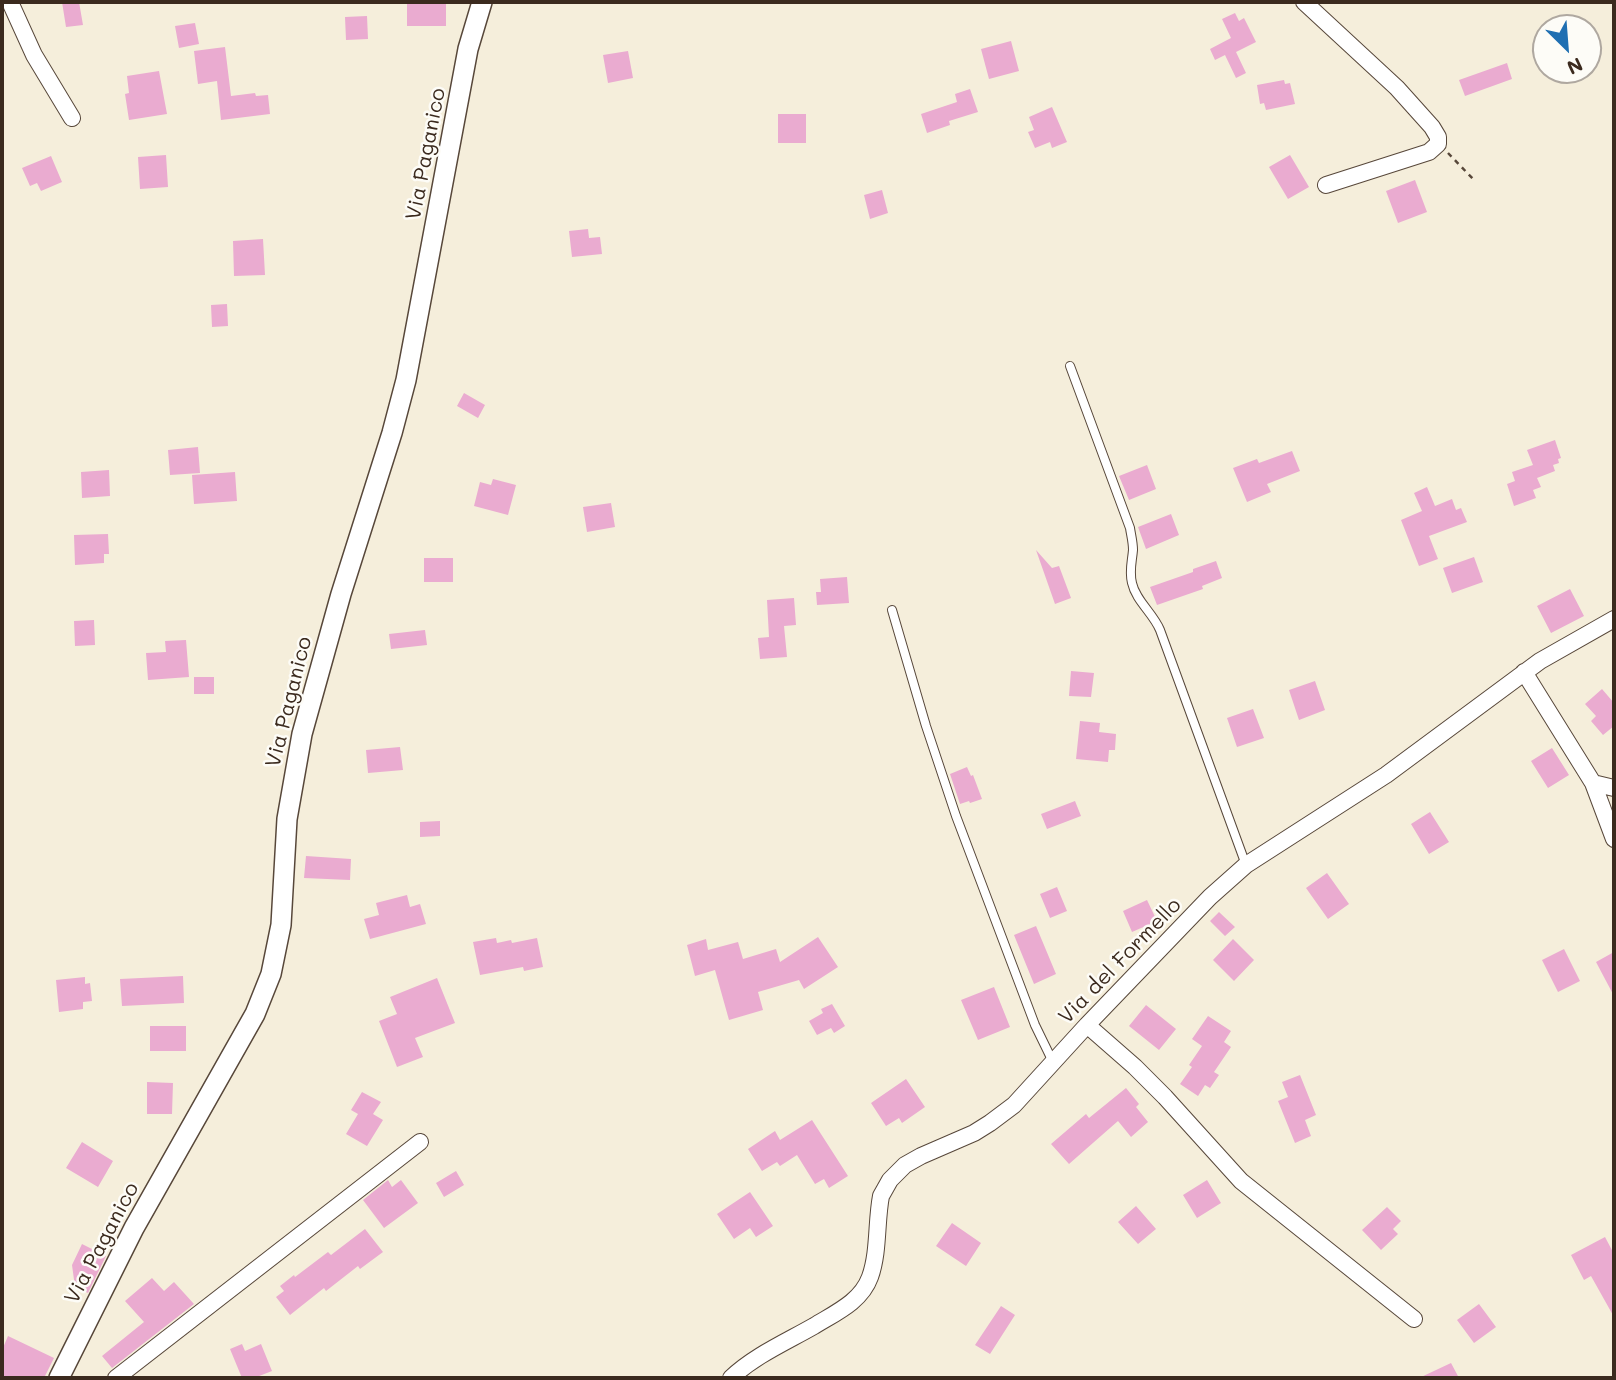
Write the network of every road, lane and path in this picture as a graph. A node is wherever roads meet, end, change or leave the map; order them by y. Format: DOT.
graph roads {
  1 [pos="10,2"];
  2 [pos="482,2"];
  3 [pos="1304,2"];
  4 [pos="72,118"];
  5 [pos="1438,144"];
  6 [pos="1475,181"];
  7 [pos="1326,185"];
  8 [pos="1070,366"];
  9 [pos="892,610"];
  10 [pos="1614,618"];
  11 [pos="1524,672"];
  12 [pos="1594,783"];
  13 [pos="1614,788"];
  14 [pos="1614,839"];
  15 [pos="1246,865"];
  16 [pos="1087,1025"];
  17 [pos="1053,1062"];
  18 [pos="420,1142"];
  19 [pos="1413,1319"];
  20 [pos="59,1378"];
  21 [pos="116,1378"];
  22 [pos="731,1378"];
  1 -- 4 [label="street"];
  2 -- 20 [label="street, Via Paganico"];
  3 -- 5 [label="street"];
  5 -- 6 [label="path"];
  5 -- 7 [label="street"];
  8 -- 15 [label="lane"];
  9 -- 17 [label="lane"];
  10 -- 11 [label="street, Via del Formello"];
  11 -- 12 [label="street"];
  11 -- 15 [label="street, Via del Formello"];
  12 -- 13 [label="street"];
  12 -- 14 [label="street"];
  15 -- 16 [label="street, Via del Formello"];
  16 -- 17 [label="street, Via del Formello"];
  16 -- 19 [label="street"];
  17 -- 22 [label="street, Via del Formello"];
  18 -- 21 [label="street"];
}
